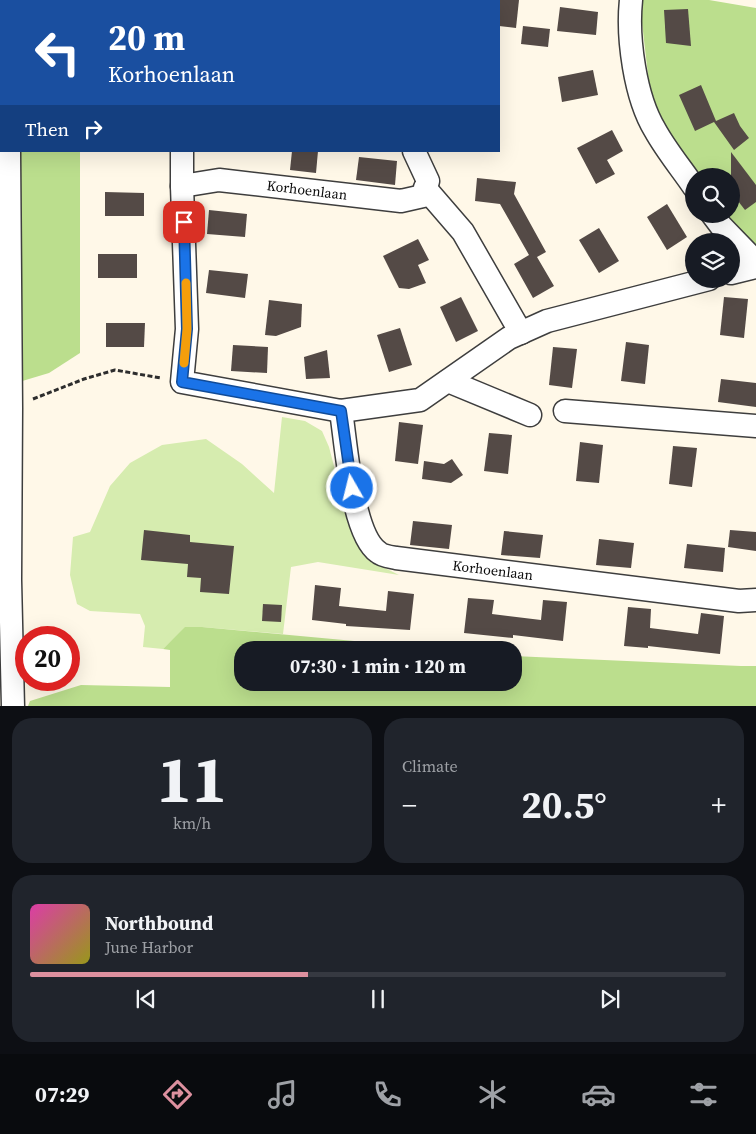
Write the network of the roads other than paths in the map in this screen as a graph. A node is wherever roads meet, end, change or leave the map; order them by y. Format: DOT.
graph roads {
  1 [pos="631,0"];
  2 [pos="9,152"];
  3 [pos="182,152"];
  4 [pos="414,152"];
  5 [pos="685,174"];
  6 [pos="182,186"];
  7 [pos="425,188"];
  8 [pos="719,223"];
  9 [pos="756,262"];
  10 [pos="756,266"];
  11 [pos="740,270"];
  12 [pos="685,285"];
  13 [pos="521,333"];
  14 [pos="448,381"];
  15 [pos="341,411"];
  16 [pos="565,411"];
  17 [pos="530,415"];
  18 [pos="756,426"];
  19 [pos="756,600"];
  20 [pos="13,706"];
  1 -- 5 [label="street"];
  2 -- 20 [label="street"];
  3 -- 6 [label="street"];
  4 -- 7 [label="street"];
  6 -- 7 [label="street, Korhoenlaan"];
  6 -- 15 [label="street"];
  7 -- 13 [label="street"];
  8 -- 9 [label="street"];
  10 -- 11 [label="street"];
  12 -- 13 [label="street"];
  13 -- 14 [label="street"];
  14 -- 15 [label="street"];
  14 -- 17 [label="street"];
  15 -- 19 [label="street, Korhoenlaan"];
  16 -- 18 [label="street"];
}
